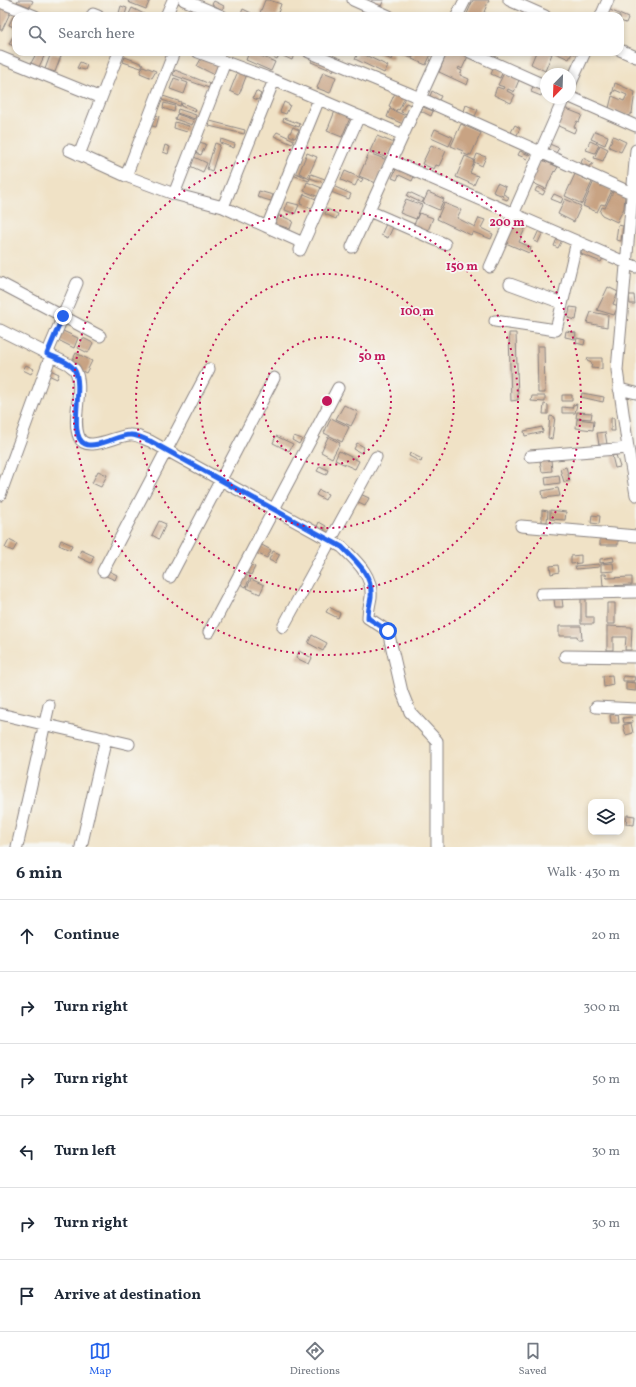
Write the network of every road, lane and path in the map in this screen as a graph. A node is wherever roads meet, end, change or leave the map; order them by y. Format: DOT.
graph roads {
  1 [pos="173,0"];
  2 [pos="184,0"];
  3 [pos="353,0"];
  4 [pos="465,0"];
  5 [pos="509,0"];
  6 [pos="608,0"];
  7 [pos="0,2"];
  8 [pos="25,12"];
  9 [pos="168,12"];
  10 [pos="212,12"];
  11 [pos="380,12"];
  12 [pos="460,12"];
  13 [pos="536,12"];
  14 [pos="603,12"];
  15 [pos="624,52"];
  16 [pos="117,56"];
  17 [pos="172,56"];
  18 [pos="209,56"];
  19 [pos="319,56"];
  20 [pos="439,56"];
  21 [pos="479,56"];
  22 [pos="583,56"];
  23 [pos="0,57"];
  24 [pos="636,57"];
  25 [pos="225,62"];
  26 [pos="576,72"];
  27 [pos="274,80"];
  28 [pos="540,83"];
  29 [pos="101,98"];
  30 [pos="420,98"];
  31 [pos="319,99"];
  32 [pos="576,100"];
  33 [pos="561,104"];
  34 [pos="359,116"];
  35 [pos="636,126"];
  36 [pos="403,135"];
  37 [pos="636,150"];
  38 [pos="540,152"];
  39 [pos="392,160"];
  40 [pos="126,176"];
  41 [pos="174,194"];
  42 [pos="634,194"];
  43 [pos="223,207"];
  44 [pos="369,211"];
  45 [pos="514,213"];
  46 [pos="267,227"];
  47 [pos="577,240"];
  48 [pos="445,244"];
  49 [pos="352,247"];
  50 [pos="631,264"];
  51 [pos="490,267"];
  52 [pos="0,283"];
  53 [pos="77,283"];
  54 [pos="510,284"];
  55 [pos="562,303"];
  56 [pos="63,316"];
  57 [pos="495,321"];
  58 [pos="0,330"];
  59 [pos="100,336"];
  60 [pos="49,354"];
  61 [pos="209,369"];
  62 [pos="274,378"];
  63 [pos="338,388"];
  64 [pos="619,389"];
  65 [pos="636,393"];
  66 [pos="631,432"];
  67 [pos="628,448"];
  68 [pos="166,450"];
  69 [pos="530,456"];
  70 [pos="376,457"];
  71 [pos="221,480"];
  72 [pos="0,495"];
  73 [pos="636,495"];
  74 [pos="274,509"];
  75 [pos="521,526"];
  76 [pos="636,536"];
  77 [pos="330,540"];
  78 [pos="103,571"];
  79 [pos="170,577"];
  80 [pos="636,592"];
  81 [pos="541,594"];
  82 [pos="282,627"];
  83 [pos="209,632"];
  84 [pos="565,656"];
  85 [pos="636,657"];
  86 [pos="49,705"];
  87 [pos="596,707"];
  88 [pos="636,709"];
  89 [pos="0,714"];
  90 [pos="45,724"];
  91 [pos="106,738"];
  92 [pos="129,744"];
  93 [pos="17,847"];
  94 [pos="81,847"];
  95 [pos="437,847"];
  1 -- 9 [label="street"];
  2 -- 10 [label="street"];
  3 -- 11 [label="street"];
  4 -- 12 [label="street"];
  5 -- 13 [label="street"];
  6 -- 14 [label="street"];
  7 -- 8 [label="street"];
  15 -- 24 [label="street"];
  16 -- 29 [label="street"];
  17 -- 40 [label="street"];
  18 -- 25 [label="street"];
  19 -- 30 [label="street"];
  20 -- 30 [label="street"];
  21 -- 28 [label="street"];
  22 -- 26 [label="street"];
  23 -- 29 [label="street"];
  25 -- 27 [label="street"];
  25 -- 41 [label="street"];
  27 -- 31 [label="street"];
  27 -- 43 [label="street"];
  29 -- 40 [label="street"];
  30 -- 36 [label="street"];
  30 -- 38 [label="street"];
  31 -- 34 [label="street"];
  31 -- 46 [label="street"];
  32 -- 35 [label="street"];
  33 -- 38 [label="street"];
  34 -- 36 [label="street"];
  34 -- 46 [label="street"];
  36 -- 39 [label="street"];
  37 -- 42 [label="street"];
  38 -- 42 [label="street"];
  38 -- 45 [label="street"];
  39 -- 44 [label="street"];
  39 -- 45 [label="street"];
  40 -- 41 [label="street"];
  41 -- 43 [label="street"];
  42 -- 50 [label="street"];
  43 -- 46 [label="street"];
  44 -- 48 [label="street"];
  44 -- 49 [label="street"];
  45 -- 47 [label="street"];
  45 -- 51 [label="street"];
  47 -- 50 [label="street"];
  47 -- 55 [label="street"];
  50 -- 64 [label="street"];
  52 -- 56 [label="street"];
  53 -- 56 [label="street"];
  54 -- 55 [label="street"];
  55 -- 57 [label="street"];
  56 -- 59 [label="street"];
  56 -- 60 [label="street"];
  58 -- 60 [label="street"];
  60 -- 68 [label="street"];
  60 -- 72 [label="street"];
  61 -- 68 [label="street"];
  62 -- 71 [label="street"];
  63 -- 74 [label="street"];
  64 -- 65 [label="street"];
  64 -- 66 [label="street"];
  66 -- 67 [label="street"];
  67 -- 69 [label="street"];
  67 -- 73 [label="street"];
  68 -- 71 [label="street"];
  68 -- 78 [label="street"];
  70 -- 77 [label="street"];
  71 -- 74 [label="street"];
  71 -- 79 [label="street"];
  74 -- 77 [label="street"];
  74 -- 83 [label="street"];
  75 -- 76 [label="street"];
  77 -- 82 [label="street"];
  77 -- 95 [label="street"];
  80 -- 81 [label="street"];
  84 -- 85 [label="street"];
  86 -- 90 [label="street"];
  87 -- 88 [label="street"];
  89 -- 90 [label="street"];
  90 -- 91 [label="street"];
  90 -- 93 [label="street"];
  91 -- 92 [label="street"];
  91 -- 94 [label="street"];
}
